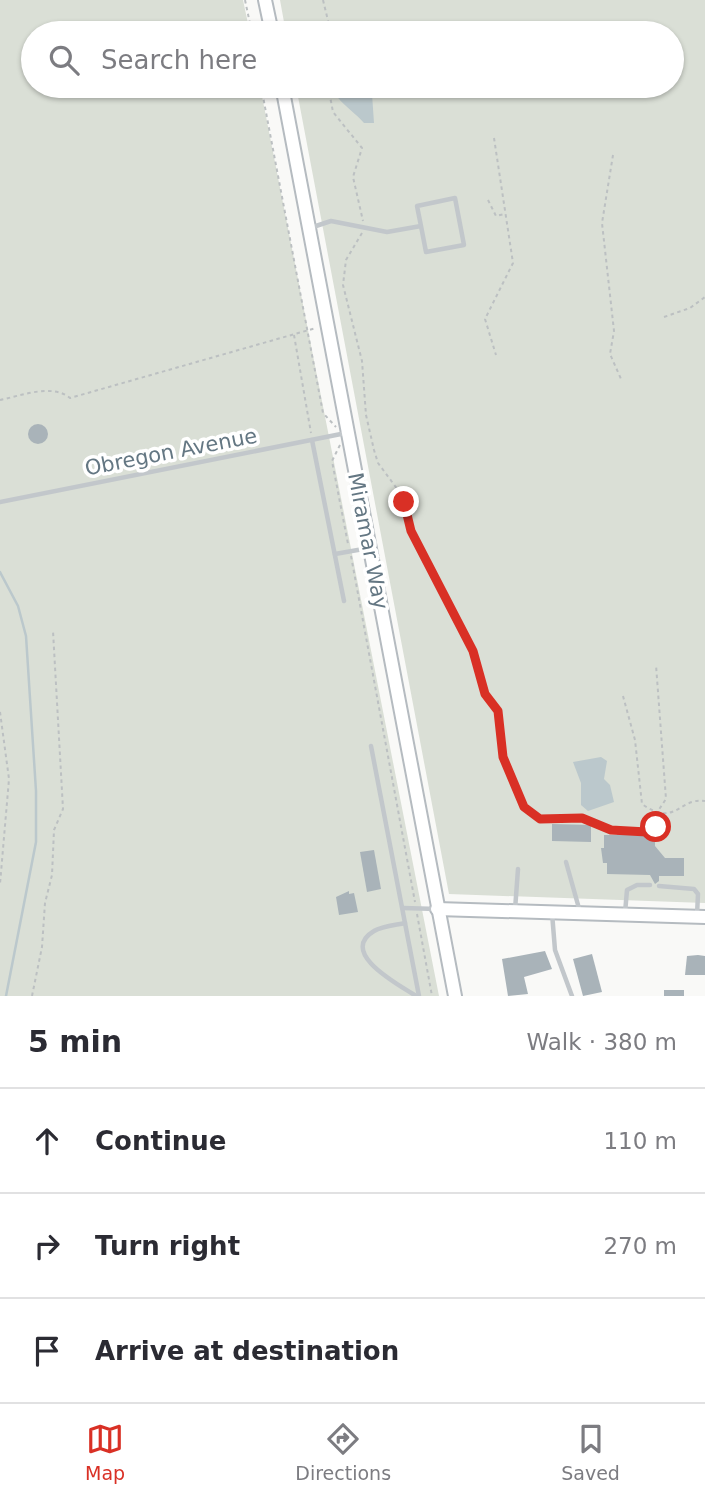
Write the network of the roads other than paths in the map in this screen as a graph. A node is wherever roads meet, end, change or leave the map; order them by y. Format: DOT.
graph roads {
  1 [pos="265,0"];
  2 [pos="269,21"];
  3 [pos="284,98"];
  4 [pos="421,226"];
  5 [pos="309,228"];
  6 [pos="344,434"];
  7 [pos="312,440"];
  8 [pos="0,502"];
  9 [pos="369,548"];
  10 [pos="335,554"];
  11 [pos="344,601"];
  12 [pos="371,746"];
  13 [pos="566,862"];
  14 [pos="518,869"];
  15 [pos="650,885"];
  16 [pos="659,886"];
  17 [pos="403,908"];
  18 [pos="437,909"];
  19 [pos="515,911"];
  20 [pos="552,912"];
  21 [pos="580,913"];
  22 [pos="625,914"];
  23 [pos="701,916"];
  24 [pos="405,923"];
  25 [pos="417,996"];
  26 [pos="454,996"];
  27 [pos="572,996"];
  1 -- 2 [label="street"];
  3 -- 5 [label="street, Miramar Way"];
  4 -- 4 [label="lane"];
  4 -- 5 [label="lane"];
  5 -- 6 [label="street, Miramar Way"];
  6 -- 7 [label="lane, Obregon Avenue"];
  6 -- 9 [label="street, Miramar Way"];
  7 -- 8 [label="lane, Obregon Avenue"];
  7 -- 10 [label="lane"];
  9 -- 10 [label="lane"];
  9 -- 18 [label="street, Miramar Way"];
  10 -- 11 [label="lane"];
  12 -- 17 [label="lane"];
  13 -- 21 [label="lane"];
  14 -- 19 [label="lane"];
  15 -- 22 [label="lane"];
  16 -- 23 [label="lane"];
  17 -- 18 [label="lane"];
  17 -- 24 [label="lane"];
  18 -- 19 [label="street"];
  18 -- 26 [label="street, Miramar Way"];
  19 -- 20 [label="street"];
  20 -- 21 [label="street"];
  20 -- 27 [label="lane"];
  21 -- 22 [label="street"];
  22 -- 23 [label="street"];
  24 -- 25 [label="lane"];
  24 -- 25 [label="lane"];
}
